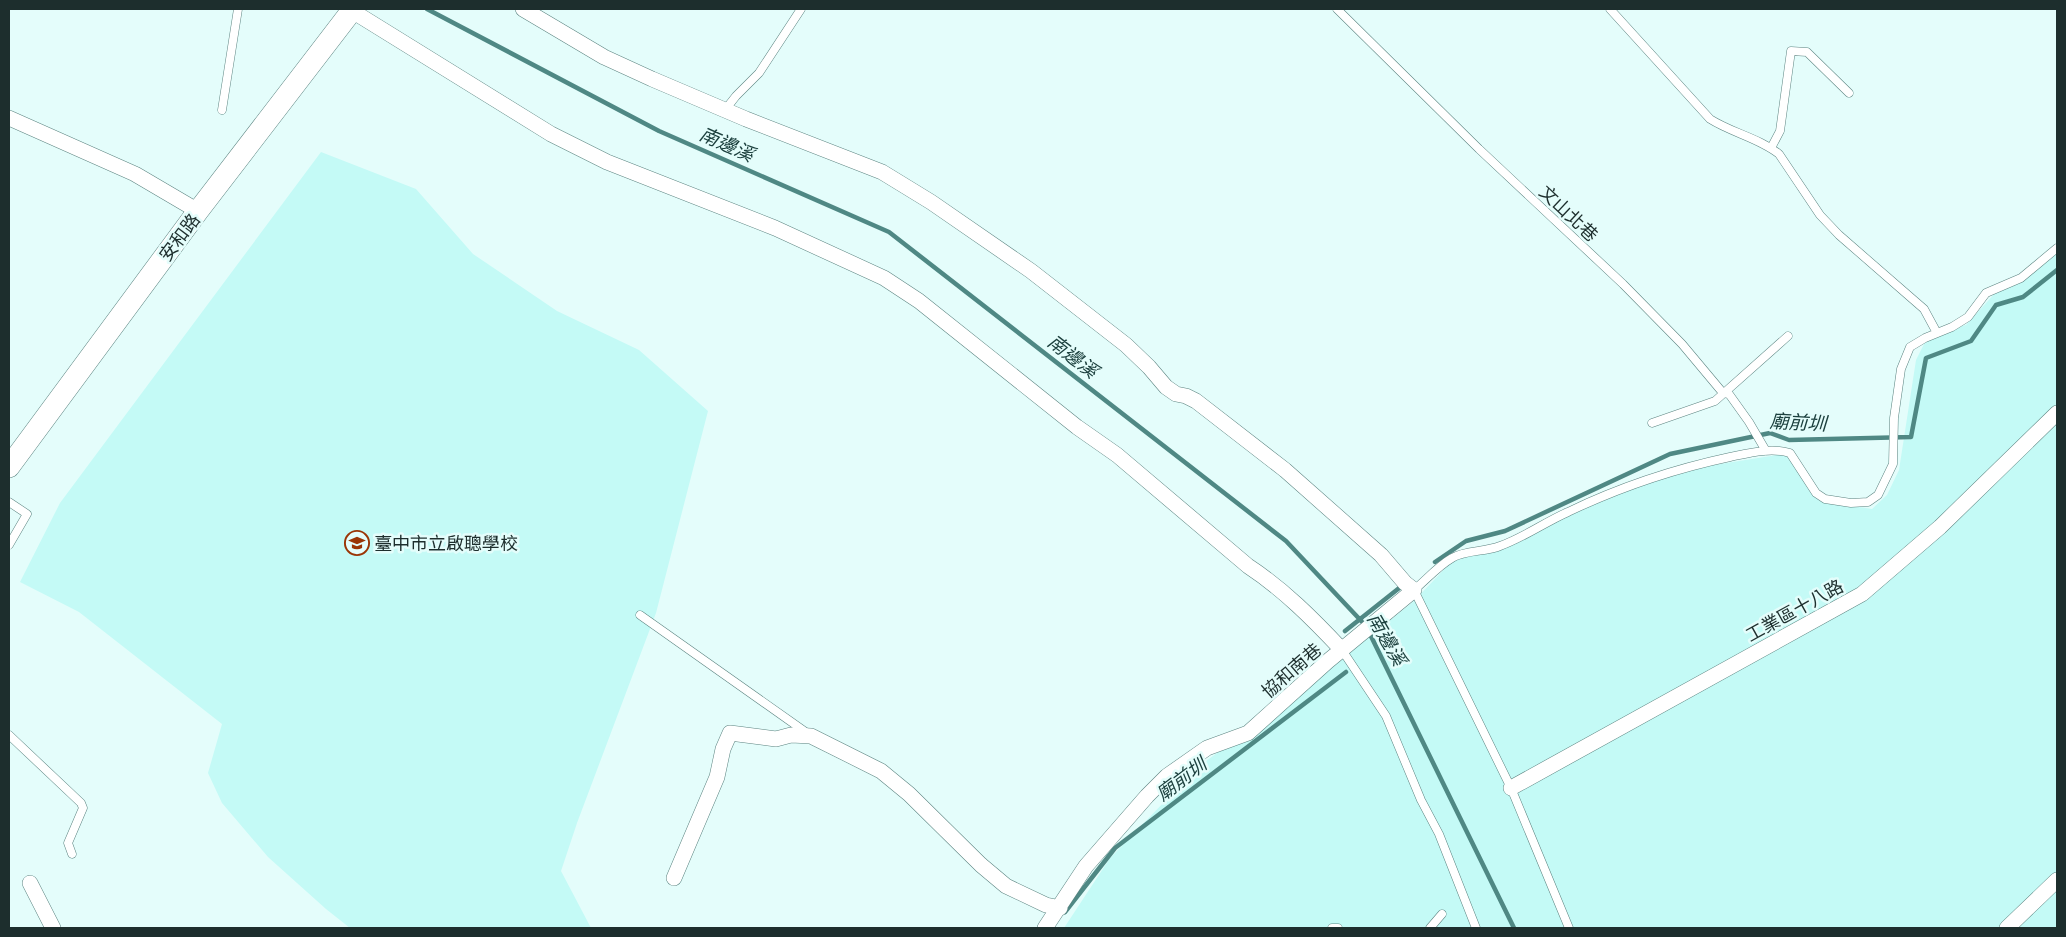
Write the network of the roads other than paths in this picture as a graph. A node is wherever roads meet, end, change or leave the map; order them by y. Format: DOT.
graph roads {
  1 [pos="238,9"];
  2 [pos="351,9"];
  3 [pos="523,9"];
  4 [pos="800,9"];
  5 [pos="1337,9"];
  6 [pos="1610,9"];
  7 [pos="1849,93"];
  8 [pos="222,110"];
  9 [pos="725,110"];
  10 [pos="9,118"];
  11 [pos="1771,148"];
  12 [pos="198,212"];
  13 [pos="2057,248"];
  14 [pos="1937,333"];
  15 [pos="1788,336"];
  16 [pos="1724,393"];
  17 [pos="2057,413"];
  18 [pos="1652,423"];
  19 [pos="1766,451"];
  20 [pos="9,467"];
  21 [pos="9,502"];
  22 [pos="9,545"];
  23 [pos="1414,590"];
  24 [pos="640,615"];
  25 [pos="1342,650"];
  26 [pos="9,735"];
  27 [pos="811,736"];
  28 [pos="1511,788"];
  29 [pos="72,854"];
  30 [pos="674,878"];
  31 [pos="2057,880"];
  32 [pos="30,883"];
  33 [pos="1060,908"];
  34 [pos="1442,914"];
  35 [pos="53,928"];
  36 [pos="1045,928"];
  37 [pos="1332,928"];
  38 [pos="1338,928"];
  39 [pos="1430,928"];
  40 [pos="1476,928"];
  41 [pos="1569,928"];
  42 [pos="2008,928"];
  1 -- 8 [label="lane"];
  2 -- 12 [label="main road, 安和路"];
  2 -- 25 [label="street"];
  3 -- 9 [label="street"];
  4 -- 9 [label="lane"];
  5 -- 16 [label="lane, 文山北巷"];
  6 -- 11 [label="lane"];
  7 -- 11 [label="lane"];
  9 -- 23 [label="street"];
  10 -- 12 [label="street"];
  11 -- 14 [label="lane"];
  12 -- 20 [label="main road, 安和路"];
  13 -- 14 [label="lane"];
  14 -- 19 [label="lane"];
  15 -- 16 [label="lane"];
  16 -- 18 [label="lane"];
  16 -- 19 [label="lane, 文山北巷"];
  17 -- 28 [label="street, 工業區十八路"];
  19 -- 23 [label="lane"];
  21 -- 22 [label="lane"];
  23 -- 25 [label="street"];
  23 -- 28 [label="lane"];
  24 -- 27 [label="lane"];
  25 -- 33 [label="street, 協和南巷"];
  25 -- 40 [label="lane, 協和南巷"];
  26 -- 29 [label="lane"];
  27 -- 30 [label="street"];
  27 -- 33 [label="street"];
  28 -- 41 [label="lane"];
  31 -- 42 [label="street"];
  32 -- 35 [label="street"];
  33 -- 36 [label="street, 協和南巷"];
  34 -- 39 [label="lane"];
  37 -- 38 [label="lane"];
}
